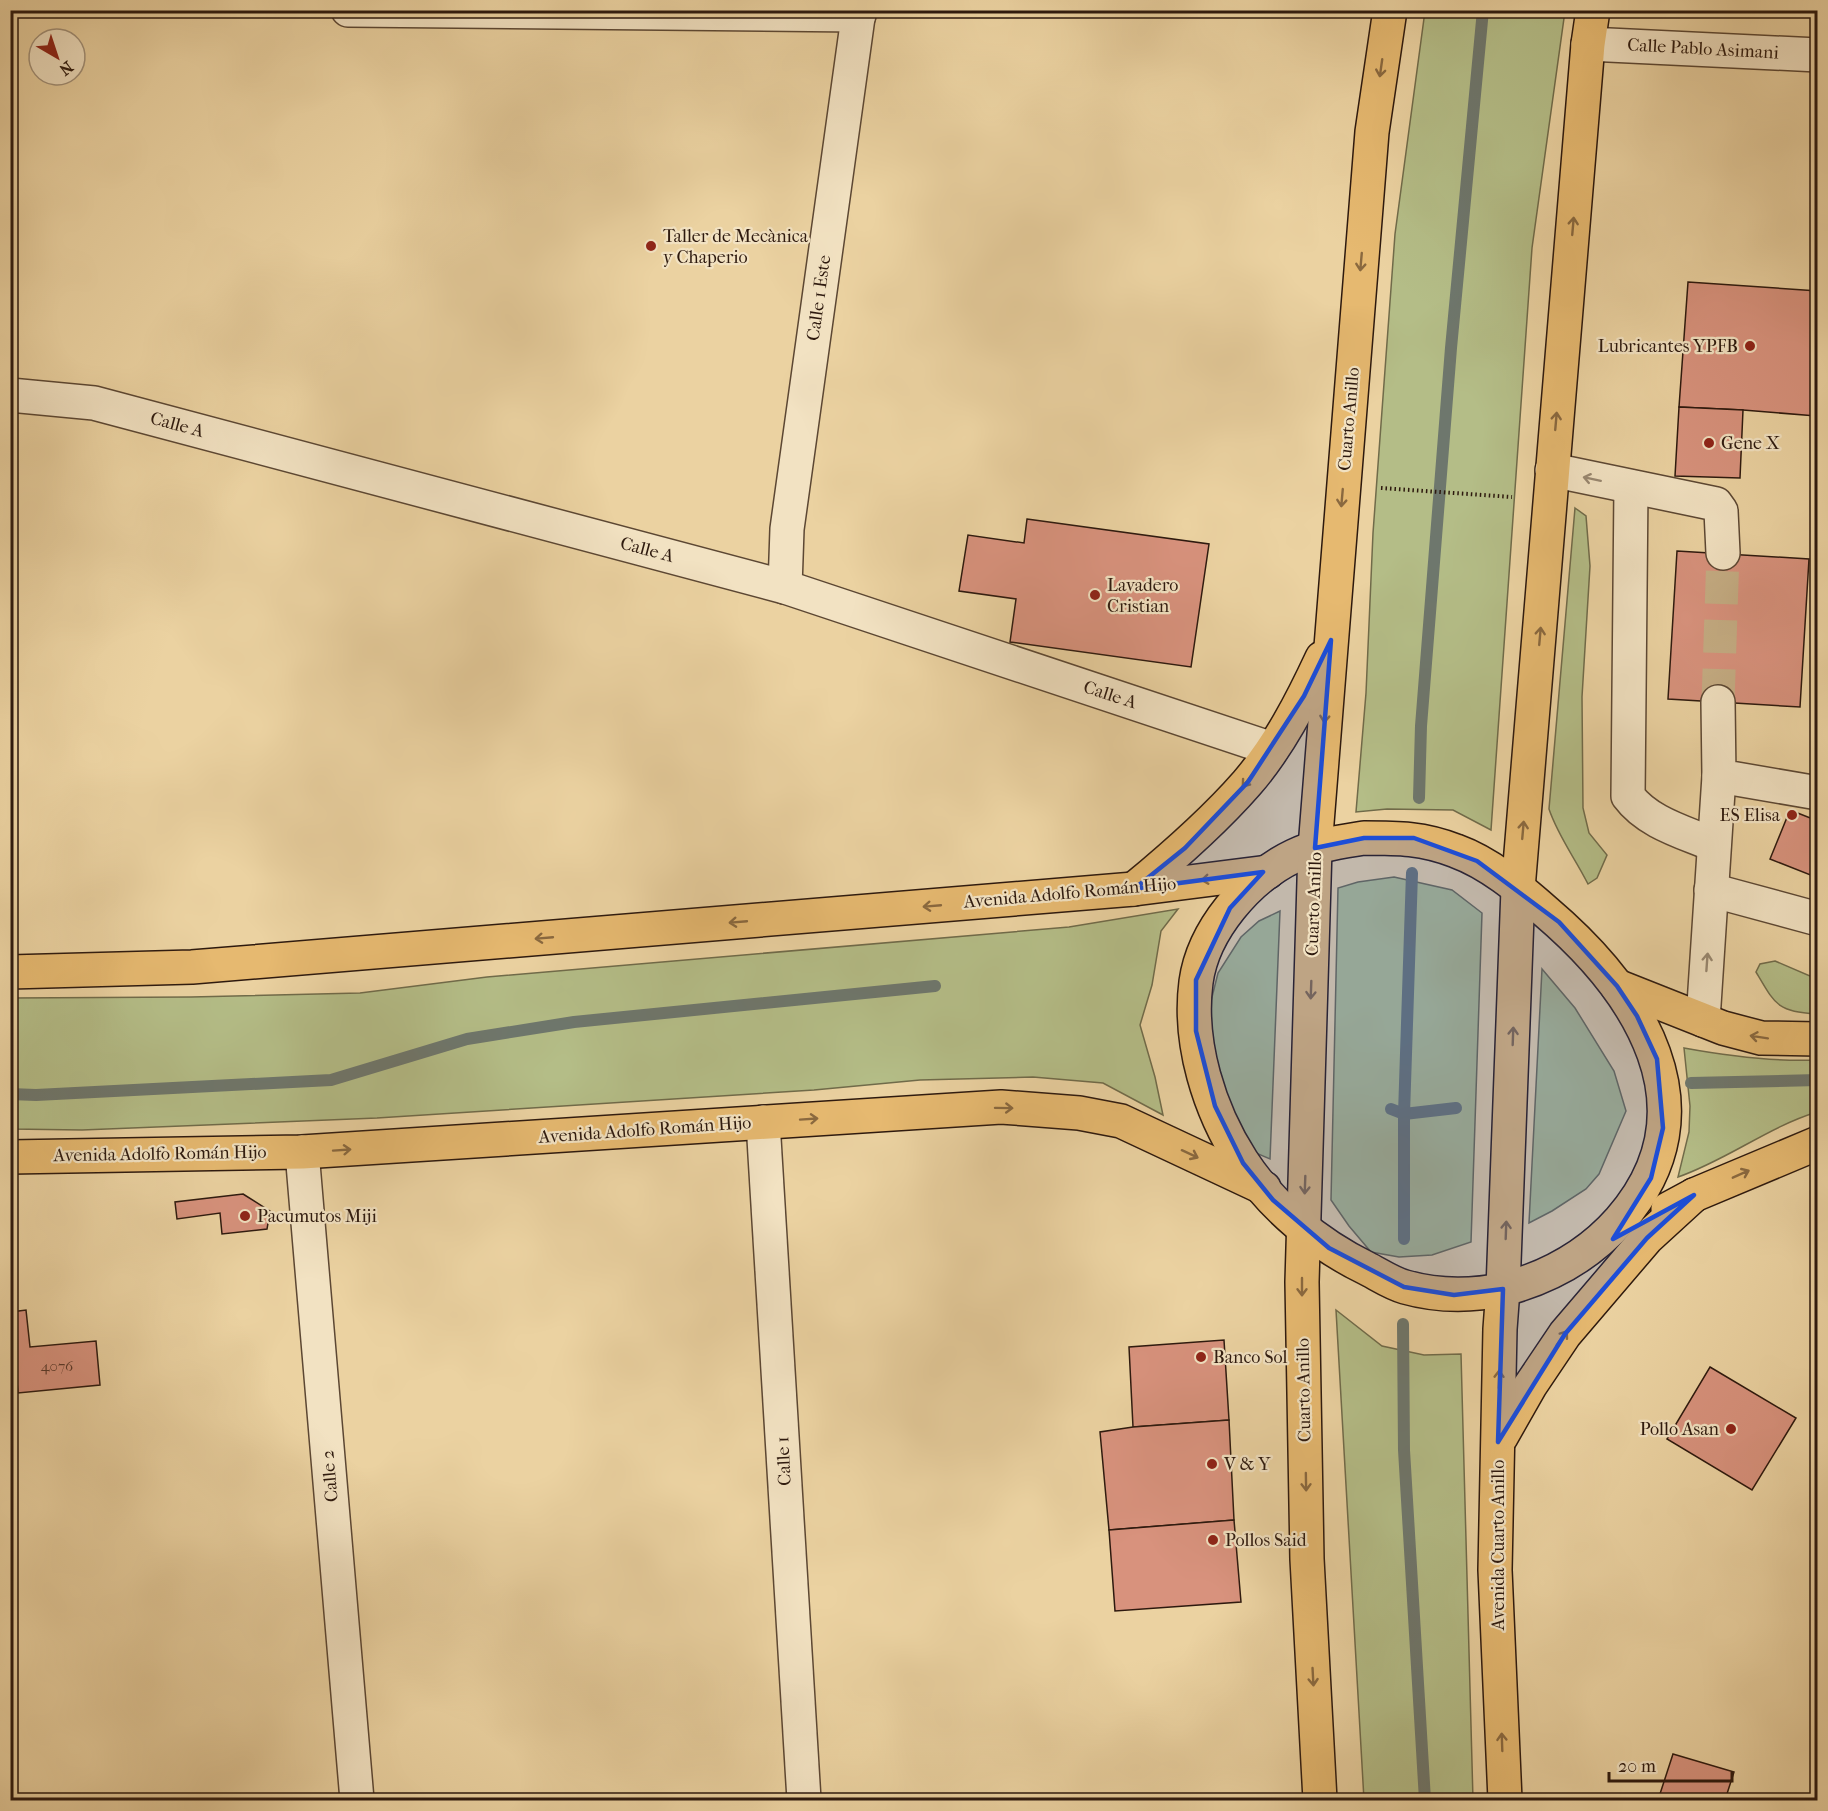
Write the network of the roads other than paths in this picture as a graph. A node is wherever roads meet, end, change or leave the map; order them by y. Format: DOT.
graph roads {
  1 [pos="348,10"];
  2 [pos="1390,10"];
  3 [pos="1593,10"];
  4 [pos="859,13"];
  5 [pos="1588,44"];
  6 [pos="1818,55"];
  7 [pos="10,395"];
  8 [pos="1552,484"];
  9 [pos="1631,487"];
  10 [pos="1723,553"];
  11 [pos="785,587"];
  12 [pos="1331,640"];
  13 [pos="1718,702"];
  14 [pos="1272,749"];
  15 [pos="1719,776"];
  16 [pos="1818,793"];
  17 [pos="1714,845"];
  18 [pos="1315,848"];
  19 [pos="1268,872"];
  20 [pos="1134,889"];
  21 [pos="1518,889"];
  22 [pos="1712,890"];
  23 [pos="1818,919"];
  24 [pos="10,972"];
  25 [pos="1617,986"];
  26 [pos="1703,1020"];
  27 [pos="1818,1039"];
  28 [pos="764,1122"];
  29 [pos="1818,1143"];
  30 [pos="302,1152"];
  31 [pos="10,1157"];
  32 [pos="1264,1188"];
  33 [pos="1694,1195"];
  34 [pos="1304,1228"];
  35 [pos="1559,1269"];
  36 [pos="1503,1289"];
  37 [pos="1498,1442"];
  38 [pos="357,1800"];
  39 [pos="804,1800"];
  40 [pos="1320,1800"];
  41 [pos="1504,1800"];
  1 -- 4 [label="street"];
  2 -- 12 [label="main road, Cuarto Anillo, one-way"];
  3 -- 5 [label="main road"];
  4 -- 11 [label="street, Calle 1 Este"];
  5 -- 6 [label="street, Calle Pablo Asimani"];
  8 -- 5 [label="main road, one-way"];
  7 -- 11 [label="street, Calle A"];
  9 -- 8 [label="street, one-way"];
  21 -- 8 [label="main road, one-way"];
  9 -- 10 [label="street"];
  9 -- 17 [label="street"];
  11 -- 14 [label="street, Calle A"];
  12 -- 14 [label="main road"];
  12 -- 18 [label="main road, Cuarto Anillo, one-way"];
  13 -- 15 [label="street"];
  14 -- 20 [label="main road, one-way"];
  15 -- 16 [label="street"];
  15 -- 17 [label="street"];
  17 -- 22 [label="street"];
  18 -- 19 [label="main road"];
  18 -- 21 [label="main road"];
  18 -- 34 [label="main road, Cuarto Anillo, one-way"];
  19 -- 20 [label="main road, Avenida Adolfo Román Hijo, one-way"];
  19 -- 32 [label="main road"];
  20 -- 24 [label="main road, Avenida Adolfo Román Hijo, one-way"];
  21 -- 25 [label="main road"];
  36 -- 21 [label="main road, one-way"];
  22 -- 23 [label="street"];
  26 -- 22 [label="street, one-way"];
  25 -- 26 [label="main road"];
  25 -- 35 [label="main road"];
  27 -- 26 [label="main road, one-way"];
  30 -- 28 [label="main road, Avenida Adolfo Román Hijo, one-way"];
  28 -- 32 [label="main road, Avenida Adolfo Román Hijo, one-way"];
  28 -- 39 [label="street, Calle 1"];
  33 -- 29 [label="main road, one-way"];
  30 -- 31 [label="main road, Avenida Adolfo Román Hijo"];
  30 -- 38 [label="street, Calle 2"];
  32 -- 34 [label="main road"];
  33 -- 35 [label="main road"];
  37 -- 33 [label="main road, one-way"];
  34 -- 36 [label="main road"];
  34 -- 40 [label="main road, Cuarto Anillo, one-way"];
  35 -- 36 [label="main road"];
  37 -- 36 [label="main road, Avenida Cuarto Anillo, one-way"];
  41 -- 37 [label="main road, Avenida Cuarto Anillo, one-way"];
}
